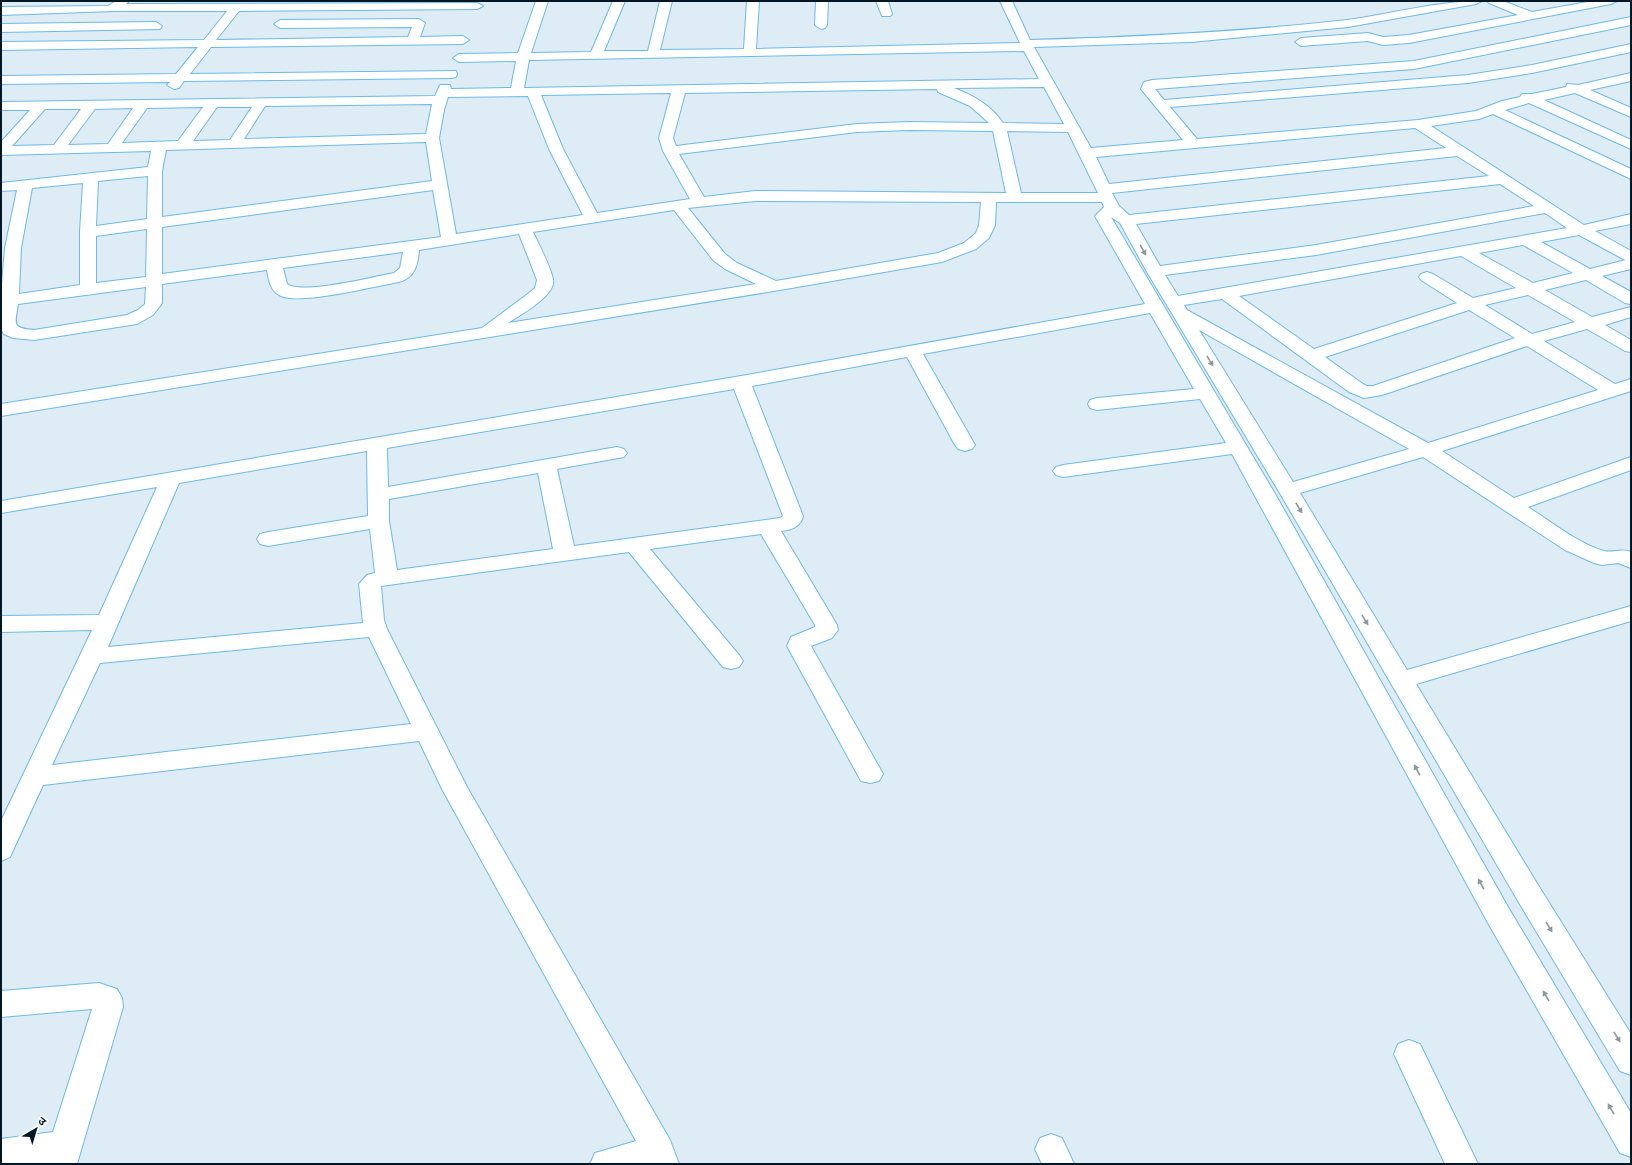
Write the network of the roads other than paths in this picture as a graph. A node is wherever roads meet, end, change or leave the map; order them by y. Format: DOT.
graph roads {
  1 [pos="542,1"];
  2 [pos="619,1"];
  3 [pos="666,1"];
  4 [pos="753,1"];
  5 [pos="822,1"];
  6 [pos="882,1"];
  7 [pos="1006,1"];
  8 [pos="1434,1"];
  9 [pos="1476,1"];
  10 [pos="1493,1"];
  11 [pos="1551,1"];
  12 [pos="1611,1"];
  13 [pos="478,3"];
  14 [pos="1386,4"];
  15 [pos="119,5"];
  16 [pos="244,6"];
  17 [pos="1446,6"];
  18 [pos="1624,6"];
  19 [pos="367,7"];
  20 [pos="170,8"];
  21 [pos="292,8"];
  22 [pos="1571,9"];
  23 [pos="81,10"];
  24 [pos="1,11"];
  25 [pos="886,14"];
  26 [pos="1406,14"];
  27 [pos="1532,16"];
  28 [pos="1631,21"];
  29 [pos="341,23"];
  30 [pos="359,23"];
  31 [pos="280,24"];
  32 [pos="1491,24"];
  33 [pos="821,25"];
  34 [pos="1613,25"];
  35 [pos="156,26"];
  36 [pos="64,27"];
  37 [pos="1,28"];
  38 [pos="1447,32"];
  39 [pos="1631,32"];
  40 [pos="1574,33"];
  41 [pos="1225,35"];
  42 [pos="1408,39"];
  43 [pos="413,40"];
  44 [pos="463,40"];
  45 [pos="332,41"];
  46 [pos="267,42"];
  47 [pos="1532,42"];
  48 [pos="141,43"];
  49 [pos="206,43"];
  50 [pos="1291,43"];
  51 [pos="94,44"];
  52 [pos="45,45"];
  53 [pos="1027,45"];
  54 [pos="1,46"];
  55 [pos="1238,46"];
  56 [pos="1631,48"];
  57 [pos="1490,50"];
  58 [pos="1617,51"];
  59 [pos="259,53"];
  60 [pos="750,53"];
  61 [pos="653,54"];
  62 [pos="130,55"];
  63 [pos="596,55"];
  64 [pos="524,56"];
  65 [pos="1631,56"];
  66 [pos="458,58"];
  67 [pos="1450,58"];
  68 [pos="1575,60"];
  69 [pos="120,66"];
  70 [pos="1532,69"];
  71 [pos="451,74"];
  72 [pos="293,76"];
  73 [pos="1487,76"];
  74 [pos="180,77"];
  75 [pos="109,78"];
  76 [pos="59,79"];
  77 [pos="1,80"];
  78 [pos="1628,80"];
  79 [pos="1049,83"];
  80 [pos="930,85"];
  81 [pos="679,89"];
  82 [pos="1576,89"];
  83 [pos="533,91"];
  84 [pos="517,92"];
  85 [pos="442,97"];
  86 [pos="41,99"];
  87 [pos="1531,99"];
  88 [pos="267,103"];
  89 [pos="158,104"];
  90 [pos="212,104"];
  91 [pos="1161,104"];
  92 [pos="92,105"];
  93 [pos="142,105"];
  94 [pos="1,106"];
  95 [pos="1493,109"];
  96 [pos="1628,110"];
  97 [pos="1574,119"];
  98 [pos="1418,124"];
  99 [pos="999,128"];
  100 [pos="1074,128"];
  101 [pos="1535,129"];
  102 [pos="432,138"];
  103 [pos="1193,143"];
  104 [pos="1629,143"];
  105 [pos="234,144"];
  106 [pos="182,146"];
  107 [pos="159,147"];
  108 [pos="58,149"];
  109 [pos="111,149"];
  110 [pos="1,151"];
  111 [pos="670,151"];
  112 [pos="1460,151"];
  113 [pos="1087,153"];
  114 [pos="1585,153"];
  115 [pos="154,171"];
  116 [pos="1631,175"];
  117 [pos="91,178"];
  118 [pos="1503,179"];
  119 [pos="25,185"];
  120 [pos="439,185"];
  121 [pos="1,187"];
  122 [pos="989,198"];
  123 [pos="1015,198"];
  124 [pos="699,202"];
  125 [pos="1113,204"];
  126 [pos="678,206"];
  127 [pos="1549,208"];
  128 [pos="592,218"];
  129 [pos="1631,219"];
  130 [pos="155,223"];
  131 [pos="524,228"];
  132 [pos="1581,230"];
  133 [pos="88,232"];
  134 [pos="449,239"];
  135 [pos="1526,240"];
  136 [pos="410,246"];
  137 [pos="7,248"];
  138 [pos="1464,250"];
  139 [pos="1631,257"];
  140 [pos="274,264"];
  141 [pos="1631,264"];
  142 [pos="1155,272"];
  143 [pos="1588,274"];
  144 [pos="1427,277"];
  145 [pos="153,280"];
  146 [pos="774,286"];
  147 [pos="88,289"];
  148 [pos="1530,289"];
  149 [pos="1226,294"];
  150 [pos="1631,299"];
  151 [pos="5,300"];
  152 [pos="1470,304"];
  153 [pos="1170,308"];
  154 [pos="1631,312"];
  155 [pos="1589,323"];
  156 [pos="484,332"];
  157 [pos="1528,340"];
  158 [pos="1631,347"];
  159 [pos="913,352"];
  160 [pos="1311,356"];
  161 [pos="741,382"];
  162 [pos="1631,385"];
  163 [pos="1613,391"];
  164 [pos="1205,393"];
  165 [pos="1097,404"];
  166 [pos="1,410"];
  167 [pos="377,444"];
  168 [pos="965,445"];
  169 [pos="1236,448"];
  170 [pos="1426,450"];
  171 [pos="617,454"];
  172 [pos="1631,463"];
  173 [pos="547,467"];
  174 [pos="1062,471"];
  175 [pos="171,478"];
  176 [pos="1288,490"];
  177 [pos="379,495"];
  178 [pos="1511,506"];
  179 [pos="1,507"];
  180 [pos="379,521"];
  181 [pos="767,526"];
  182 [pos="268,539"];
  183 [pos="634,544"];
  184 [pos="565,553"];
  185 [pos="1631,561"];
  186 [pos="387,579"];
  187 [pos="1631,613"];
  188 [pos="107,622"];
  189 [pos="1,624"];
  190 [pos="376,629"];
  191 [pos="92,656"];
  192 [pos="731,661"];
  193 [pos="1401,680"];
  194 [pos="426,731"];
  195 [pos="870,774"];
  196 [pos="34,777"];
  197 [pos="1,850"];
  198 [pos="1,1004"];
  199 [pos="1409,1054"];
  200 [pos="1631,1061"];
  201 [pos="1631,1142"];
  202 [pos="1,1154"];
  203 [pos="63,1155"];
  204 [pos="661,1158"];
  205 [pos="606,1164"];
  206 [pos="1462,1164"];
  1 -- 64 [label="street"];
  2 -- 63 [label="street"];
  3 -- 61 [label="street"];
  4 -- 60 [label="street"];
  5 -- 33 [label="street"];
  6 -- 25 [label="street"];
  7 -- 53 [label="street"];
  8 -- 17 [label="street"];
  9 -- 17 [label="street"];
  10 -- 27 [label="street"];
  11 -- 22 [label="street"];
  12 -- 18 [label="street"];
  12 -- 22 [label="street"];
  13 -- 19 [label="street"];
  13 -- 44 [label="street"];
  14 -- 26 [label="street"];
  15 -- 20 [label="street"];
  15 -- 23 [label="street"];
  16 -- 20 [label="street"];
  16 -- 21 [label="street"];
  16 -- 49 [label="street"];
  17 -- 26 [label="street"];
  17 -- 32 [label="street"];
  19 -- 21 [label="street"];
  19 -- 30 [label="street"];
  20 -- 35 [label="street"];
  21 -- 31 [label="street"];
  22 -- 27 [label="street"];
  22 -- 34 [label="street"];
  23 -- 24 [label="street"];
  23 -- 36 [label="street"];
  26 -- 38 [label="street"];
  26 -- 41 [label="street"];
  27 -- 32 [label="street"];
  27 -- 40 [label="street"];
  28 -- 34 [label="street"];
  29 -- 30 [label="street"];
  29 -- 31 [label="street"];
  29 -- 45 [label="street"];
  30 -- 43 [label="street"];
  31 -- 46 [label="street"];
  32 -- 38 [label="street"];
  32 -- 47 [label="street"];
  34 -- 39 [label="street"];
  34 -- 40 [label="street"];
  35 -- 36 [label="street"];
  35 -- 48 [label="street"];
  36 -- 37 [label="street"];
  36 -- 52 [label="street"];
  38 -- 42 [label="street"];
  38 -- 57 [label="street"];
  40 -- 47 [label="street"];
  40 -- 58 [label="street"];
  41 -- 53 [label="street"];
  41 -- 55 [label="street"];
  42 -- 50 [label="street"];
  42 -- 67 [label="street"];
  43 -- 44 [label="street"];
  43 -- 45 [label="street"];
  44 -- 66 [label="street"];
  45 -- 46 [label="street"];
  46 -- 49 [label="street"];
  46 -- 59 [label="street"];
  47 -- 57 [label="street"];
  47 -- 68 [label="street"];
  48 -- 49 [label="street"];
  48 -- 51 [label="street"];
  48 -- 62 [label="street"];
  49 -- 74 [label="street"];
  51 -- 52 [label="street"];
  51 -- 76 [label="street"];
  52 -- 54 [label="street"];
  53 -- 60 [label="street"];
  53 -- 79 [label="street"];
  56 -- 58 [label="street"];
  57 -- 67 [label="street"];
  57 -- 70 [label="street"];
  58 -- 65 [label="street"];
  58 -- 68 [label="street"];
  60 -- 61 [label="street"];
  61 -- 63 [label="street"];
  63 -- 64 [label="street"];
  64 -- 66 [label="street"];
  64 -- 84 [label="street"];
  66 -- 71 [label="street"];
  67 -- 73 [label="street"];
  67 -- 91 [label="street"];
  68 -- 70 [label="street"];
  68 -- 78 [label="street"];
  69 -- 75 [label="street"];
  70 -- 73 [label="street"];
  70 -- 82 [label="street"];
  71 -- 72 [label="street"];
  71 -- 85 [label="street"];
  72 -- 74 [label="street"];
  72 -- 88 [label="street"];
  73 -- 87 [label="street"];
  73 -- 91 [label="street"];
  74 -- 75 [label="street"];
  74 -- 89 [label="street"];
  75 -- 76 [label="street"];
  76 -- 77 [label="street"];
  76 -- 86 [label="street"];
  78 -- 82 [label="street"];
  79 -- 80 [label="street"];
  79 -- 100 [label="street"];
  80 -- 81 [label="street"];
  80 -- 99 [label="street"];
  81 -- 83 [label="street"];
  81 -- 111 [label="street"];
  82 -- 87 [label="street"];
  82 -- 96 [label="street"];
  83 -- 84 [label="street"];
  83 -- 128 [label="street"];
  84 -- 85 [label="street"];
  85 -- 88 [label="street"];
  85 -- 102 [label="street"];
  86 -- 92 [label="street"];
  86 -- 94 [label="street"];
  86 -- 110 [label="street"];
  87 -- 95 [label="street"];
  87 -- 97 [label="street"];
  88 -- 90 [label="street"];
  88 -- 105 [label="street"];
  89 -- 90 [label="street"];
  89 -- 93 [label="street"];
  90 -- 106 [label="street"];
  91 -- 103 [label="street"];
  92 -- 93 [label="street"];
  92 -- 108 [label="street"];
  93 -- 109 [label="street"];
  95 -- 98 [label="street"];
  95 -- 101 [label="street"];
  96 -- 97 [label="street"];
  97 -- 101 [label="street"];
  97 -- 104 [label="street"];
  98 -- 103 [label="street"];
  98 -- 112 [label="street"];
  99 -- 100 [label="street"];
  99 -- 111 [label="street"];
  99 -- 123 [label="street"];
  100 -- 113 [label="street"];
  101 -- 114 [label="street"];
  102 -- 105 [label="street"];
  102 -- 120 [label="street"];
  103 -- 113 [label="street"];
  104 -- 114 [label="street"];
  105 -- 106 [label="street"];
  106 -- 107 [label="street"];
  107 -- 109 [label="street"];
  107 -- 115 [label="street"];
  108 -- 109 [label="street"];
  108 -- 110 [label="street"];
  111 -- 124 [label="street"];
  112 -- 118 [label="street"];
  112 -- 125 [label="street"];
  113 -- 125 [label="street"];
  114 -- 116 [label="street"];
  115 -- 117 [label="street"];
  115 -- 130 [label="street"];
  117 -- 119 [label="street"];
  117 -- 133 [label="street"];
  118 -- 125 [label="street"];
  118 -- 127 [label="street"];
  119 -- 121 [label="street"];
  119 -- 137 [label="street"];
  120 -- 130 [label="street"];
  120 -- 134 [label="street"];
  122 -- 123 [label="street"];
  122 -- 124 [label="street"];
  122 -- 146 [label="street"];
  123 -- 125 [label="street"];
  124 -- 126 [label="street"];
  125 -- 142 [label="street, one-way"];
  125 -- 153 [label="street"];
  126 -- 128 [label="street"];
  126 -- 146 [label="street"];
  127 -- 132 [label="street"];
  127 -- 142 [label="street"];
  128 -- 131 [label="street"];
  129 -- 132 [label="street"];
  130 -- 133 [label="street"];
  130 -- 145 [label="street"];
  131 -- 134 [label="street"];
  131 -- 156 [label="street"];
  132 -- 135 [label="street"];
  132 -- 139 [label="street"];
  133 -- 147 [label="street"];
  134 -- 136 [label="street"];
  135 -- 138 [label="street"];
  135 -- 143 [label="street"];
  136 -- 140 [label="street"];
  136 -- 140 [label="street"];
  137 -- 151 [label="street"];
  138 -- 148 [label="street"];
  138 -- 149 [label="street"];
  140 -- 145 [label="street"];
  141 -- 143 [label="street"];
  142 -- 153 [label="street"];
  143 -- 148 [label="street"];
  143 -- 150 [label="street"];
  144 -- 152 [label="street"];
  145 -- 147 [label="street"];
  145 -- 151 [label="street"];
  146 -- 156 [label="street"];
  147 -- 151 [label="street"];
  148 -- 152 [label="street"];
  148 -- 155 [label="street"];
  149 -- 153 [label="street"];
  149 -- 160 [label="street"];
  152 -- 157 [label="street"];
  152 -- 160 [label="street"];
  153 -- 159 [label="street"];
  153 -- 164 [label="street"];
  153 -- 170 [label="street"];
  153 -- 176 [label="street, one-way"];
  154 -- 155 [label="street"];
  155 -- 157 [label="street"];
  155 -- 158 [label="street"];
  156 -- 166 [label="street"];
  157 -- 160 [label="street"];
  157 -- 163 [label="street"];
  159 -- 161 [label="street"];
  159 -- 168 [label="street"];
  161 -- 167 [label="street"];
  161 -- 181 [label="street"];
  162 -- 163 [label="street"];
  163 -- 170 [label="street"];
  164 -- 165 [label="street"];
  164 -- 169 [label="street"];
  167 -- 175 [label="street"];
  167 -- 177 [label="street"];
  169 -- 174 [label="street"];
  201 -- 169 [label="street, one-way"];
  170 -- 176 [label="street"];
  170 -- 178 [label="street"];
  171 -- 173 [label="street"];
  172 -- 178 [label="street"];
  173 -- 177 [label="street"];
  173 -- 184 [label="street"];
  175 -- 179 [label="street"];
  175 -- 188 [label="street"];
  176 -- 193 [label="street, one-way"];
  177 -- 180 [label="street"];
  178 -- 185 [label="street"];
  180 -- 182 [label="street"];
  180 -- 186 [label="street"];
  181 -- 183 [label="street"];
  181 -- 195 [label="street"];
  183 -- 184 [label="street"];
  183 -- 192 [label="street"];
  184 -- 186 [label="street"];
  186 -- 190 [label="street"];
  187 -- 193 [label="street"];
  188 -- 189 [label="street"];
  188 -- 191 [label="street"];
  190 -- 191 [label="street"];
  190 -- 194 [label="street"];
  191 -- 196 [label="street"];
  193 -- 200 [label="street, one-way"];
  194 -- 196 [label="street"];
  194 -- 204 [label="street"];
  196 -- 197 [label="street"];
  198 -- 203 [label="street"];
  199 -- 206 [label="street"];
  202 -- 203 [label="street"];
  204 -- 205 [label="street"];
}
